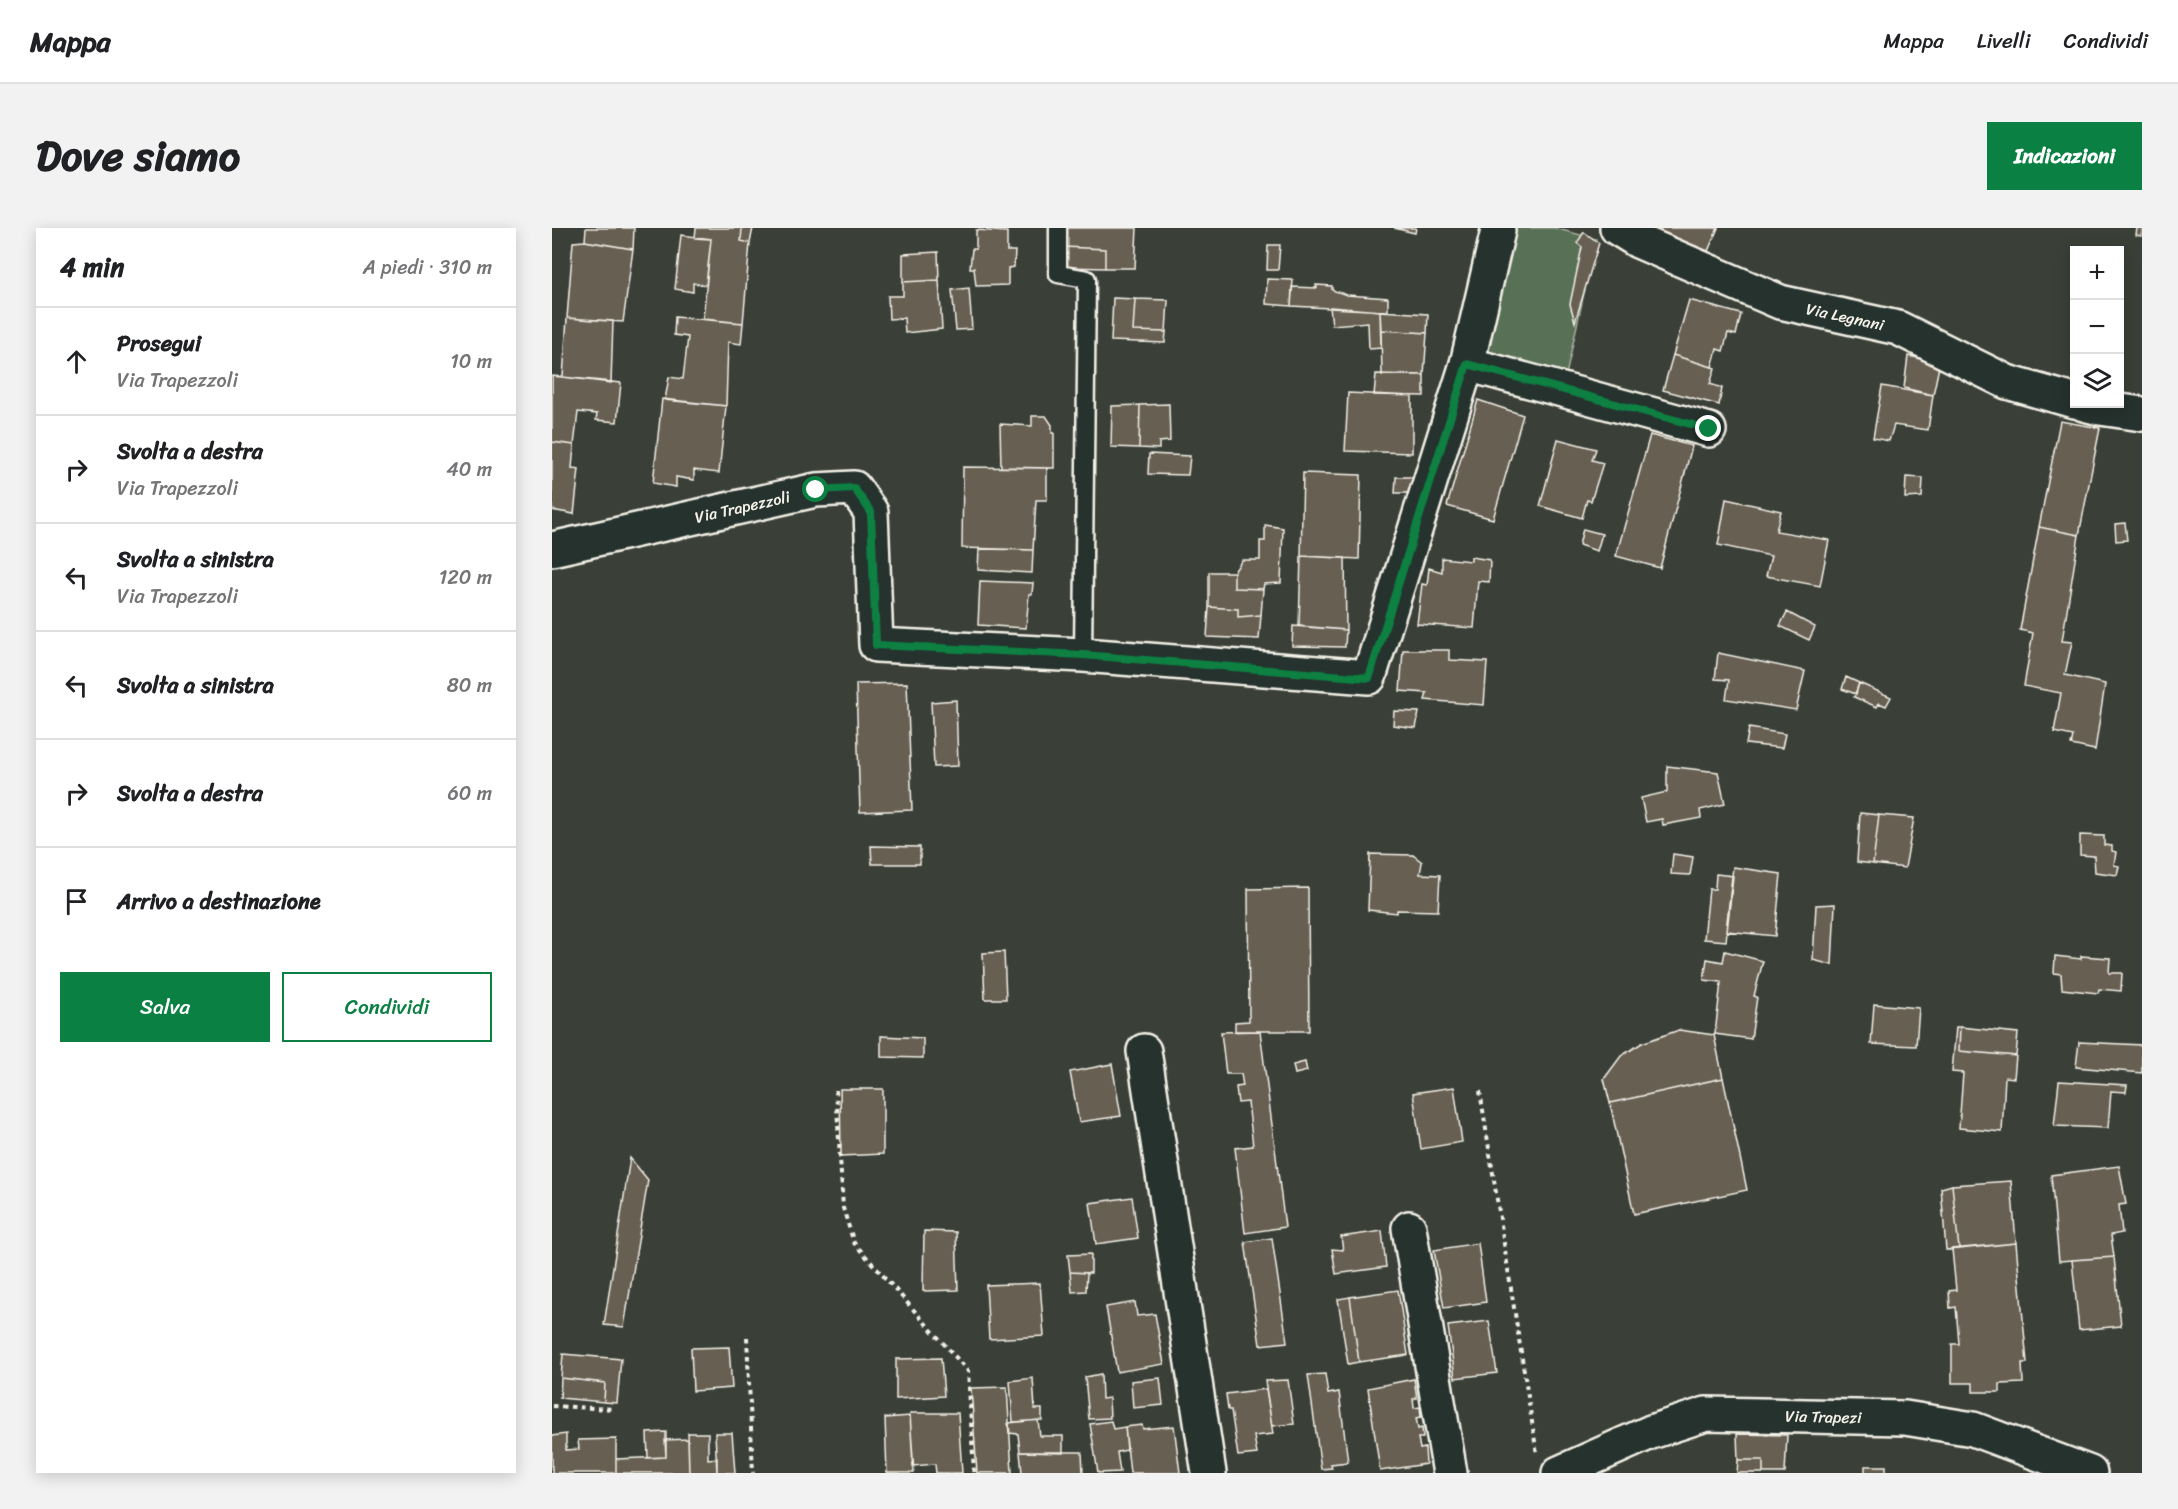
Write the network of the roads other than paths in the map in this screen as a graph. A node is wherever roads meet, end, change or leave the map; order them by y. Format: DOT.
graph roads {
  1 [pos="1058,228"];
  2 [pos="1617,228"];
  3 [pos="1498,231"];
  4 [pos="1467,364"];
  5 [pos="2070,400"];
  6 [pos="2100,408"];
  7 [pos="2142,414"];
  8 [pos="1709,429"];
  9 [pos="552,549"];
  10 [pos="1083,655"];
  11 [pos="1144,1051"];
  12 [pos="1409,1228"];
  13 [pos="1548,1467"];
  14 [pos="1209,1473"];
  15 [pos="1450,1473"];
  16 [pos="2090,1473"];
  1 -- 10 [label="lane"];
  2 -- 5 [label="street, Via Legnani"];
  3 -- 4 [label="street"];
  4 -- 8 [label="street"];
  4 -- 10 [label="street, Via Trapezzoli"];
  6 -- 7 [label="street"];
  9 -- 10 [label="street, Via Trapezzoli"];
  11 -- 14 [label="street"];
  12 -- 15 [label="street"];
  13 -- 16 [label="street, Via Trapezi"];
}
